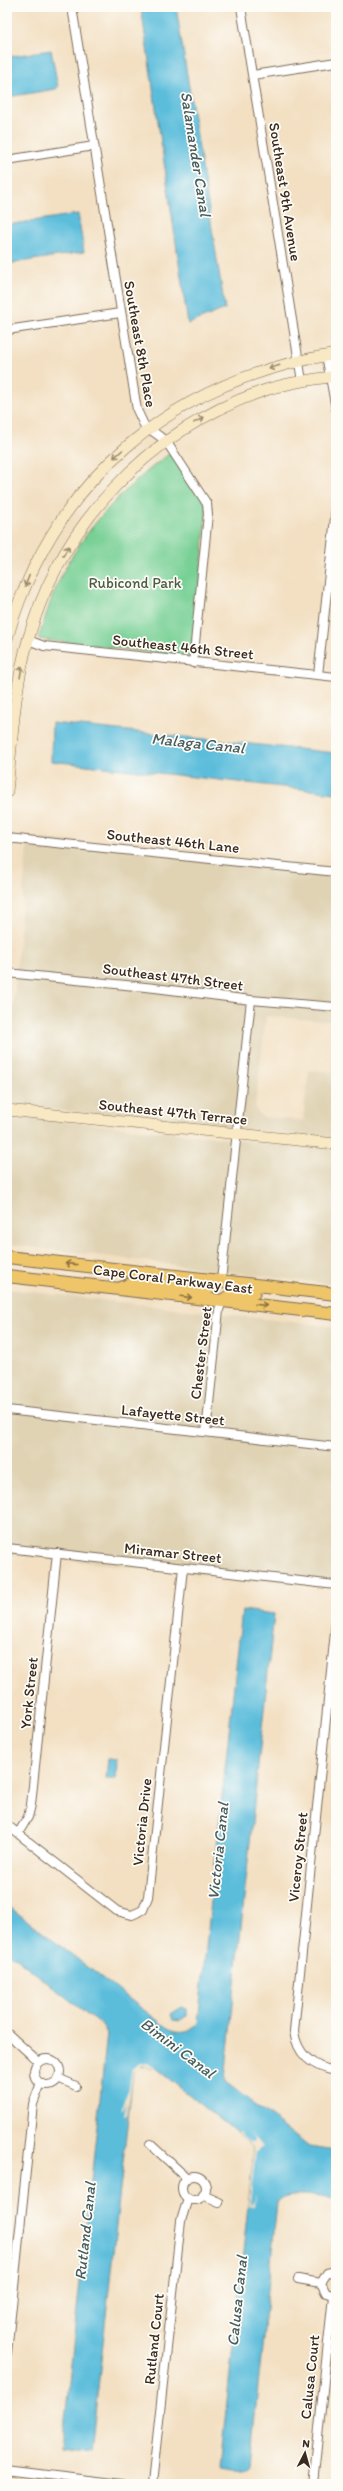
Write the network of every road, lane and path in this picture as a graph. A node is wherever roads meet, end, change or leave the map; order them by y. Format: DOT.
graph roads {
  1 [pos="72,7"];
  2 [pos="241,7"];
  3 [pos="336,62"];
  4 [pos="253,75"];
  5 [pos="94,146"];
  6 [pos="7,160"];
  7 [pos="120,313"];
  8 [pos="7,330"];
  9 [pos="331,355"];
  10 [pos="298,360"];
  11 [pos="333,376"];
  12 [pos="302,381"];
  13 [pos="336,409"];
  14 [pos="147,428"];
  15 [pos="166,441"];
  16 [pos="336,508"];
  17 [pos="7,639"];
  18 [pos="28,640"];
  19 [pos="193,663"];
  20 [pos="318,675"];
  21 [pos="336,677"];
  22 [pos="10,738"];
  23 [pos="7,792"];
  24 [pos="7,838"];
  25 [pos="336,872"];
  26 [pos="7,973"];
  27 [pos="251,1000"];
  28 [pos="336,1007"];
  29 [pos="7,1110"];
  30 [pos="236,1134"];
  31 [pos="336,1144"];
  32 [pos="7,1257"];
  33 [pos="7,1276"];
  34 [pos="221,1281"];
  35 [pos="118,1289"];
  36 [pos="322,1292"];
  37 [pos="336,1294"];
  38 [pos="222,1301"];
  39 [pos="336,1314"];
  40 [pos="7,1410"];
  41 [pos="206,1432"];
  42 [pos="336,1447"];
  43 [pos="7,1548"];
  44 [pos="57,1554"];
  45 [pos="183,1568"];
  46 [pos="336,1585"];
  47 [pos="336,1622"];
  48 [pos="7,1825"];
  49 [pos="19,1832"];
  50 [pos="7,2033"];
  51 [pos="39,2062"];
  52 [pos="336,2071"];
  53 [pos="58,2078"];
  54 [pos="41,2084"];
  55 [pos="76,2086"];
  56 [pos="150,2144"];
  57 [pos="187,2178"];
  58 [pos="203,2195"];
  59 [pos="188,2198"];
  60 [pos="219,2202"];
  61 [pos="336,2271"];
  62 [pos="298,2279"];
  63 [pos="321,2283"];
  64 [pos="334,2296"];
  65 [pos="7,2353"];
  66 [pos="7,2470"];
  67 [pos="86,2482"];
  68 [pos="122,2484"];
  69 [pos="152,2484"];
  70 [pos="313,2484"];
  1 -- 5 [label="street, Southeast 8th Place"];
  2 -- 4 [label="street, Southeast 9th Avenue"];
  3 -- 4 [label="street"];
  4 -- 10 [label="street, Southeast 9th Avenue"];
  5 -- 6 [label="street"];
  5 -- 7 [label="street, Southeast 8th Place"];
  7 -- 8 [label="street"];
  7 -- 14 [label="street, Southeast 8th Place"];
  9 -- 10 [label="street"];
  9 -- 11 [label="street"];
  10 -- 12 [label="street, Southeast 9th Avenue"];
  10 -- 14 [label="street, one-way"];
  11 -- 12 [label="street"];
  11 -- 13 [label="street"];
  15 -- 12 [label="street, one-way"];
  14 -- 15 [label="street, Southeast 8th Place"];
  14 -- 17 [label="street, one-way"];
  18 -- 15 [label="street, one-way"];
  15 -- 19 [label="street, Southeast 8th Place"];
  16 -- 20 [label="street"];
  18 -- 19 [label="street, Southeast 46th Street"];
  22 -- 18 [label="street, one-way"];
  19 -- 20 [label="street, Southeast 46th Street"];
  20 -- 21 [label="street, Southeast 46th Street"];
  22 -- 23 [label="street"];
  24 -- 25 [label="street, Southeast 46th Lane"];
  26 -- 27 [label="street, Southeast 47th Street"];
  27 -- 28 [label="street, Southeast 47th Street"];
  27 -- 30 [label="street"];
  29 -- 30 [label="street, Southeast 47th Terrace"];
  30 -- 31 [label="street, Southeast 47th Terrace"];
  30 -- 34 [label="street"];
  34 -- 32 [label="main road, Cape Coral Parkway East, one-way"];
  33 -- 35 [label="main road, Cape Coral Parkway East"];
  34 -- 35 [label="main road"];
  34 -- 36 [label="main road, Cape Coral Parkway East"];
  35 -- 38 [label="main road, Cape Coral Parkway East, one-way"];
  36 -- 37 [label="main road, Cape Coral Parkway East"];
  36 -- 38 [label="main road"];
  38 -- 39 [label="main road, Cape Coral Parkway East, one-way"];
  38 -- 41 [label="street, Chester Street"];
  40 -- 41 [label="street, Lafayette Street"];
  41 -- 42 [label="street, Lafayette Street"];
  43 -- 44 [label="street, Miramar Street"];
  44 -- 45 [label="street, Miramar Street"];
  44 -- 49 [label="street, York Street"];
  45 -- 46 [label="street, Miramar Street"];
  45 -- 49 [label="street, Victoria Drive"];
  47 -- 52 [label="street, Viceroy Street"];
  48 -- 49 [label="street, Victoria Drive"];
  50 -- 51 [label="street"];
  51 -- 53 [label="street"];
  51 -- 54 [label="street"];
  53 -- 54 [label="street"];
  53 -- 55 [label="street"];
  54 -- 65 [label="street"];
  56 -- 57 [label="street"];
  57 -- 58 [label="street"];
  57 -- 59 [label="street, Rutland Court"];
  58 -- 59 [label="street"];
  58 -- 60 [label="street"];
  59 -- 69 [label="street, Rutland Court"];
  61 -- 63 [label="street"];
  62 -- 63 [label="street"];
  63 -- 64 [label="street, Calusa Court"];
  64 -- 70 [label="street, Calusa Court"];
  66 -- 67 [label="street"];
  67 -- 68 [label="street"];
}
